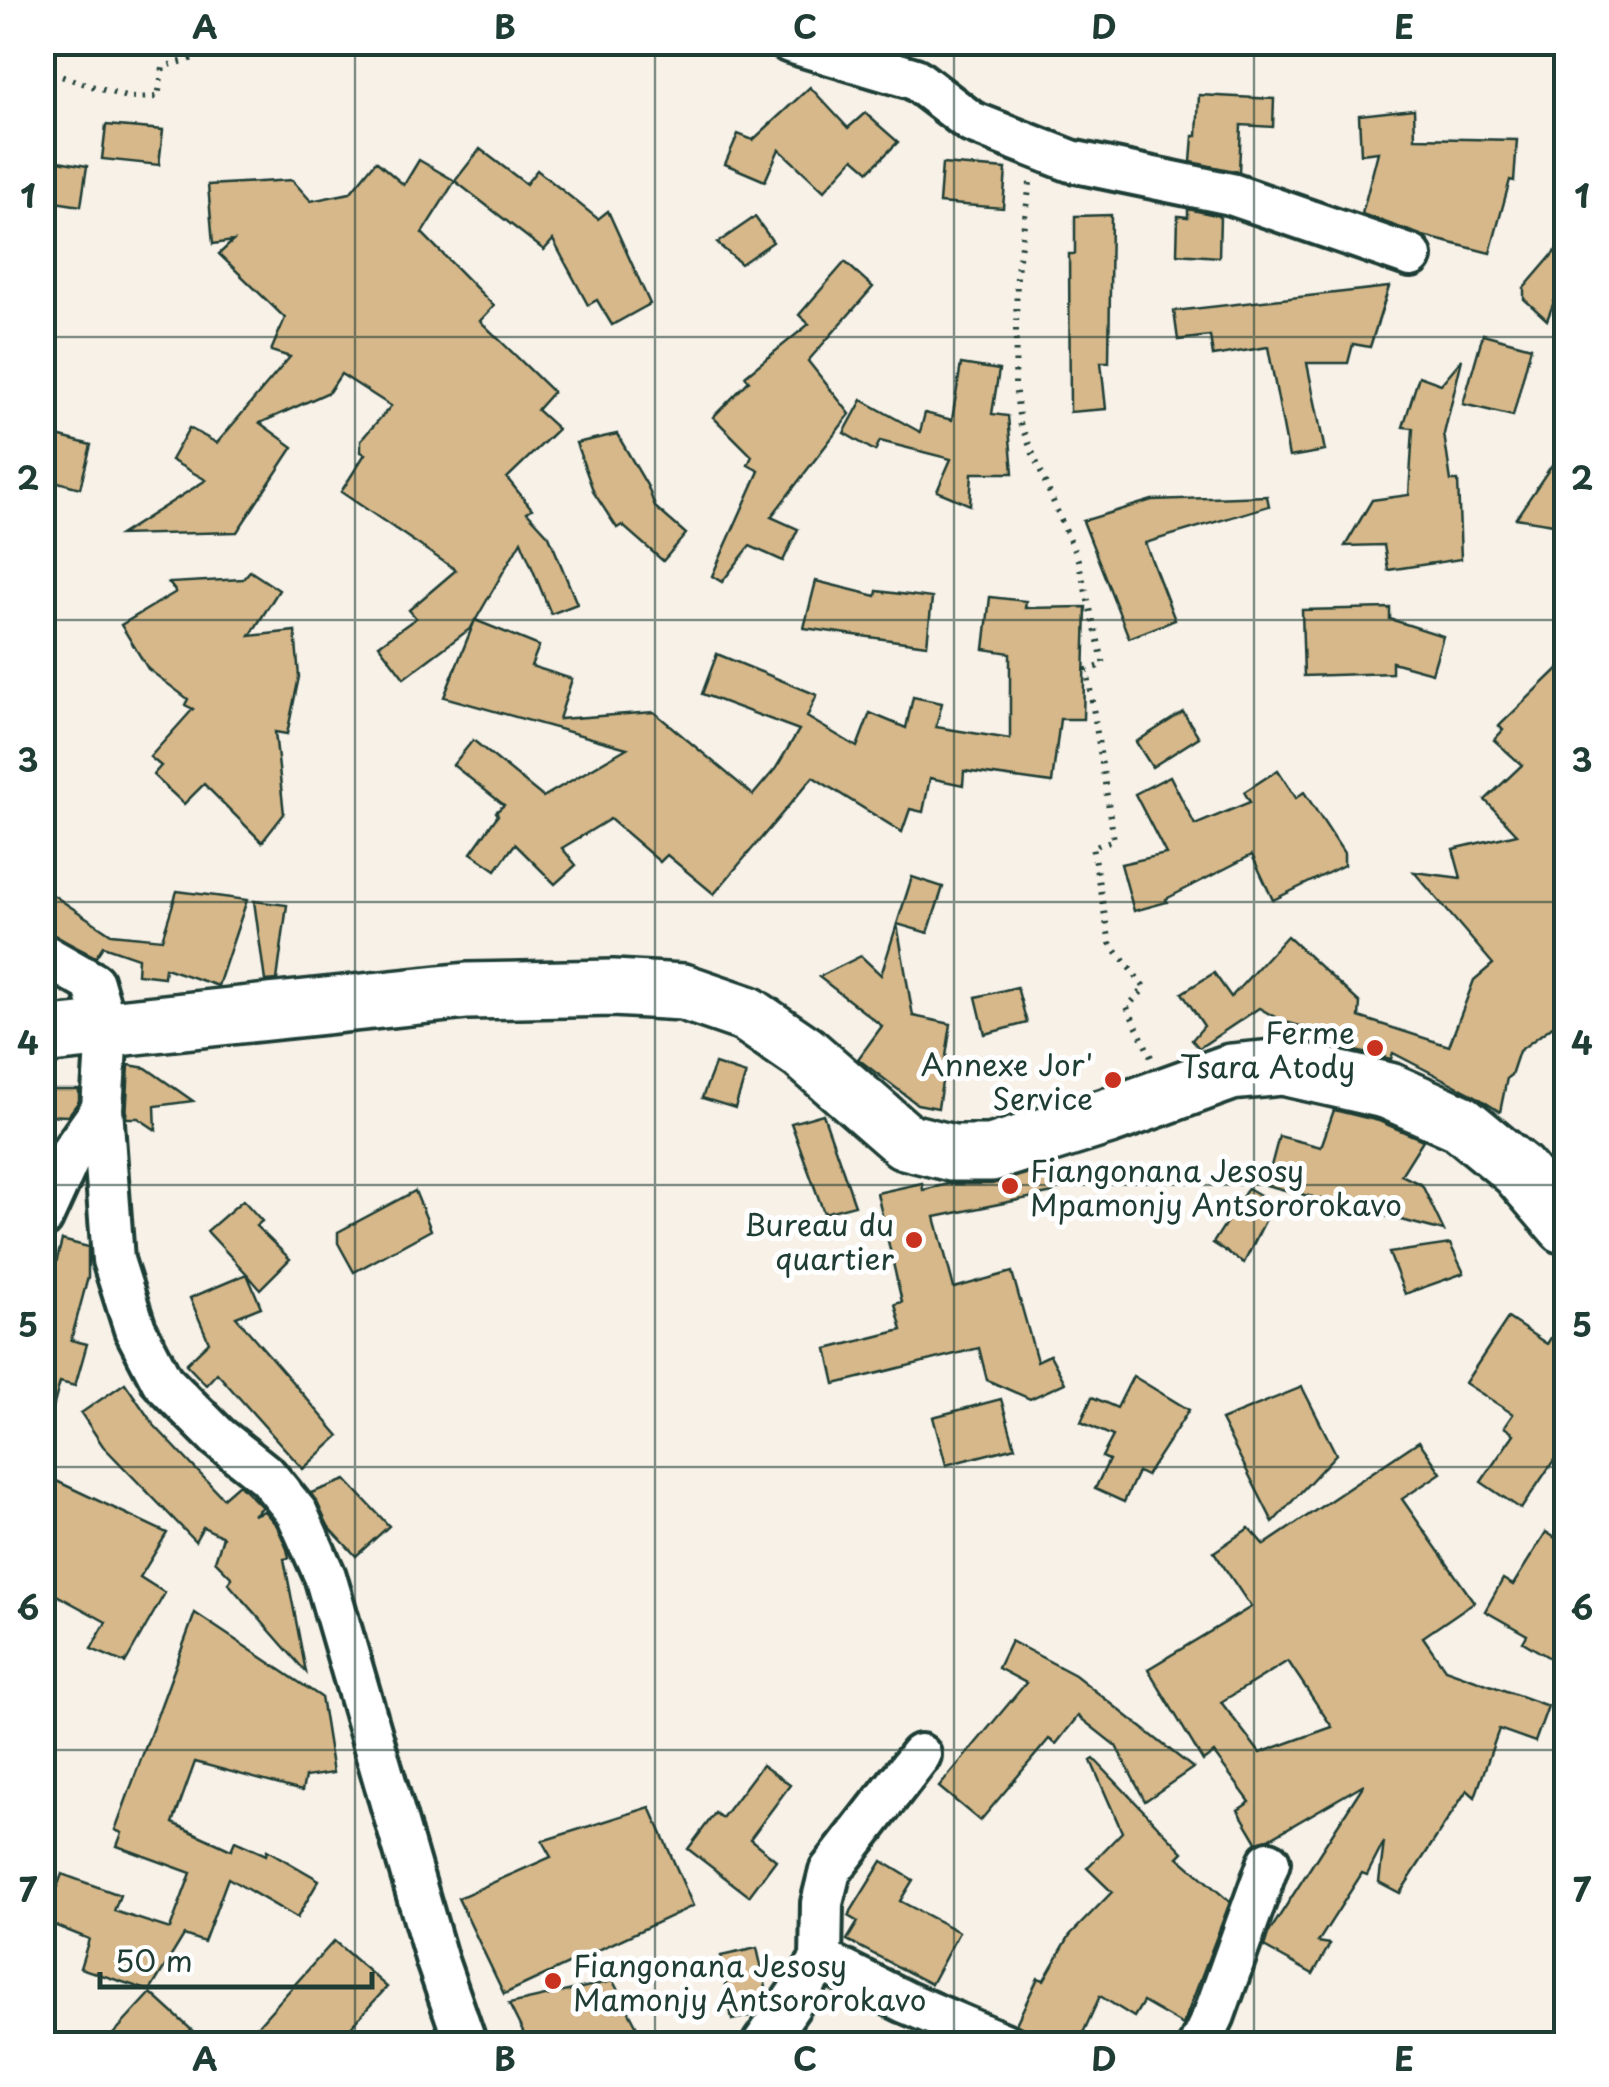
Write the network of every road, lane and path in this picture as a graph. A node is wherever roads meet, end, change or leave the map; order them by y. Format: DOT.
graph roads {
  1 [pos="250,42"];
  2 [pos="790,42"];
  3 [pos="42,70"];
  4 [pos="1035,147"];
  5 [pos="1411,256"];
  6 [pos="42,954"];
  7 [pos="106,1031"];
  8 [pos="42,1036"];
  9 [pos="1168,1094"];
  10 [pos="102,1109"];
  11 [pos="42,1218"];
  12 [pos="1566,1226"];
  13 [pos="920,1755"];
  14 [pos="1268,1862"];
  15 [pos="821,1960"];
  16 [pos="466,2044"];
  17 [pos="763,2044"];
  18 [pos="1004,2044"];
  19 [pos="1200,2044"];
  1 -- 3 [label="path"];
  2 -- 4 [label="street"];
  4 -- 5 [label="street"];
  4 -- 9 [label="path"];
  6 -- 7 [label="street"];
  7 -- 8 [label="street"];
  7 -- 9 [label="street"];
  7 -- 10 [label="street"];
  9 -- 12 [label="street"];
  10 -- 11 [label="street"];
  10 -- 16 [label="street"];
  13 -- 15 [label="street"];
  14 -- 19 [label="street"];
  15 -- 17 [label="street"];
  15 -- 18 [label="street"];
}
